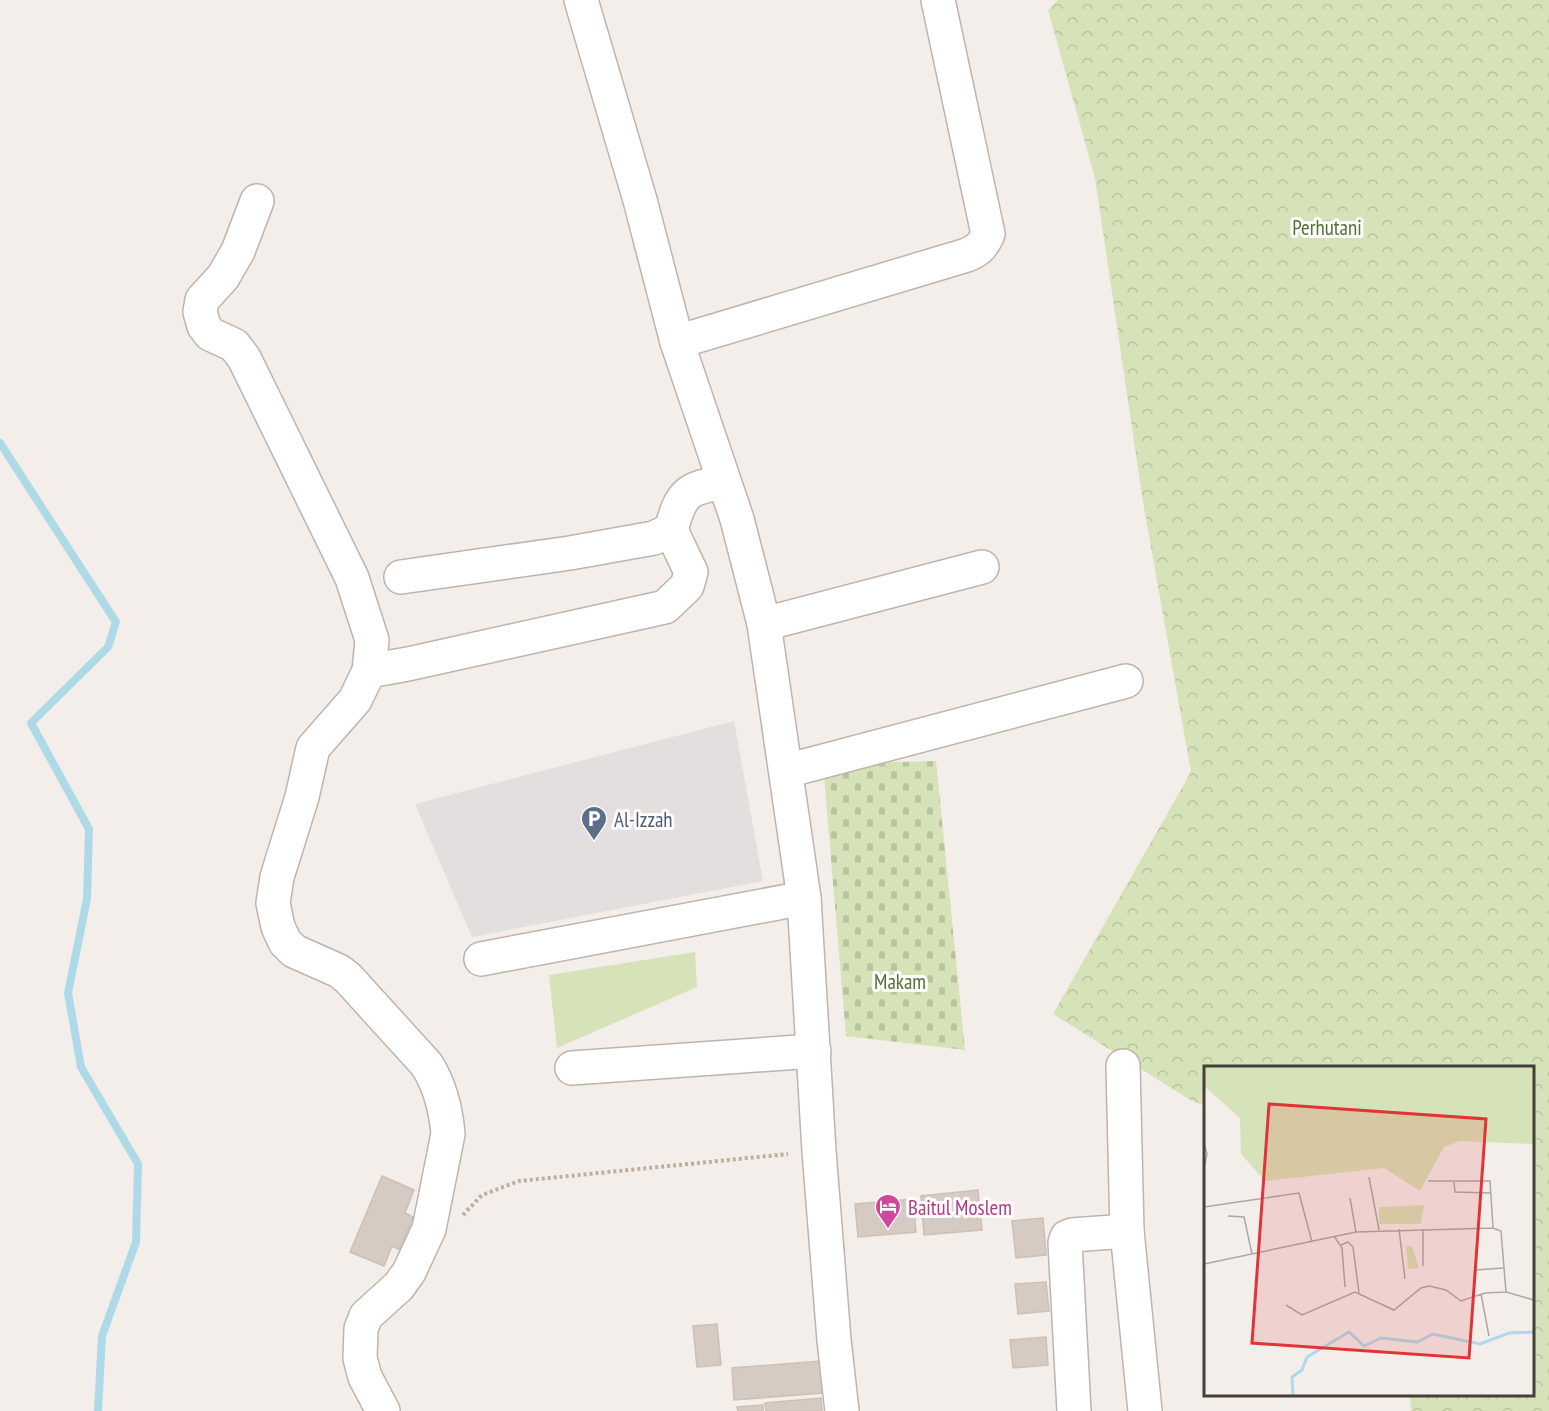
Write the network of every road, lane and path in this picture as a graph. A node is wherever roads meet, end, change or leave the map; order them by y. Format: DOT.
graph roads {
  1 [pos="581,0"];
  2 [pos="938,0"];
  3 [pos="257,201"];
  4 [pos="677,342"];
  5 [pos="724,483"];
  6 [pos="671,530"];
  7 [pos="981,567"];
  8 [pos="401,577"];
  9 [pos="764,624"];
  10 [pos="369,671"];
  11 [pos="1126,681"];
  12 [pos="786,771"];
  13 [pos="804,898"];
  14 [pos="481,959"];
  15 [pos="814,1051"];
  16 [pos="1123,1066"];
  17 [pos="572,1068"];
  18 [pos="819,1151"];
  19 [pos="458,1221"];
  20 [pos="1127,1231"];
  21 [pos="383,1411"];
  22 [pos="842,1411"];
  23 [pos="1074,1411"];
  24 [pos="1146,1411"];
  1 -- 4 [label="street"];
  2 -- 4 [label="street"];
  3 -- 10 [label="street"];
  4 -- 5 [label="street"];
  5 -- 6 [label="street"];
  5 -- 9 [label="street"];
  6 -- 8 [label="street"];
  6 -- 10 [label="street"];
  7 -- 9 [label="street"];
  9 -- 12 [label="street"];
  10 -- 21 [label="street"];
  11 -- 12 [label="street"];
  12 -- 13 [label="street"];
  13 -- 14 [label="street"];
  13 -- 15 [label="street"];
  15 -- 17 [label="street"];
  15 -- 18 [label="street"];
  16 -- 20 [label="street"];
  18 -- 19 [label="path"];
  18 -- 22 [label="street"];
  20 -- 23 [label="street"];
  20 -- 24 [label="street"];
}
